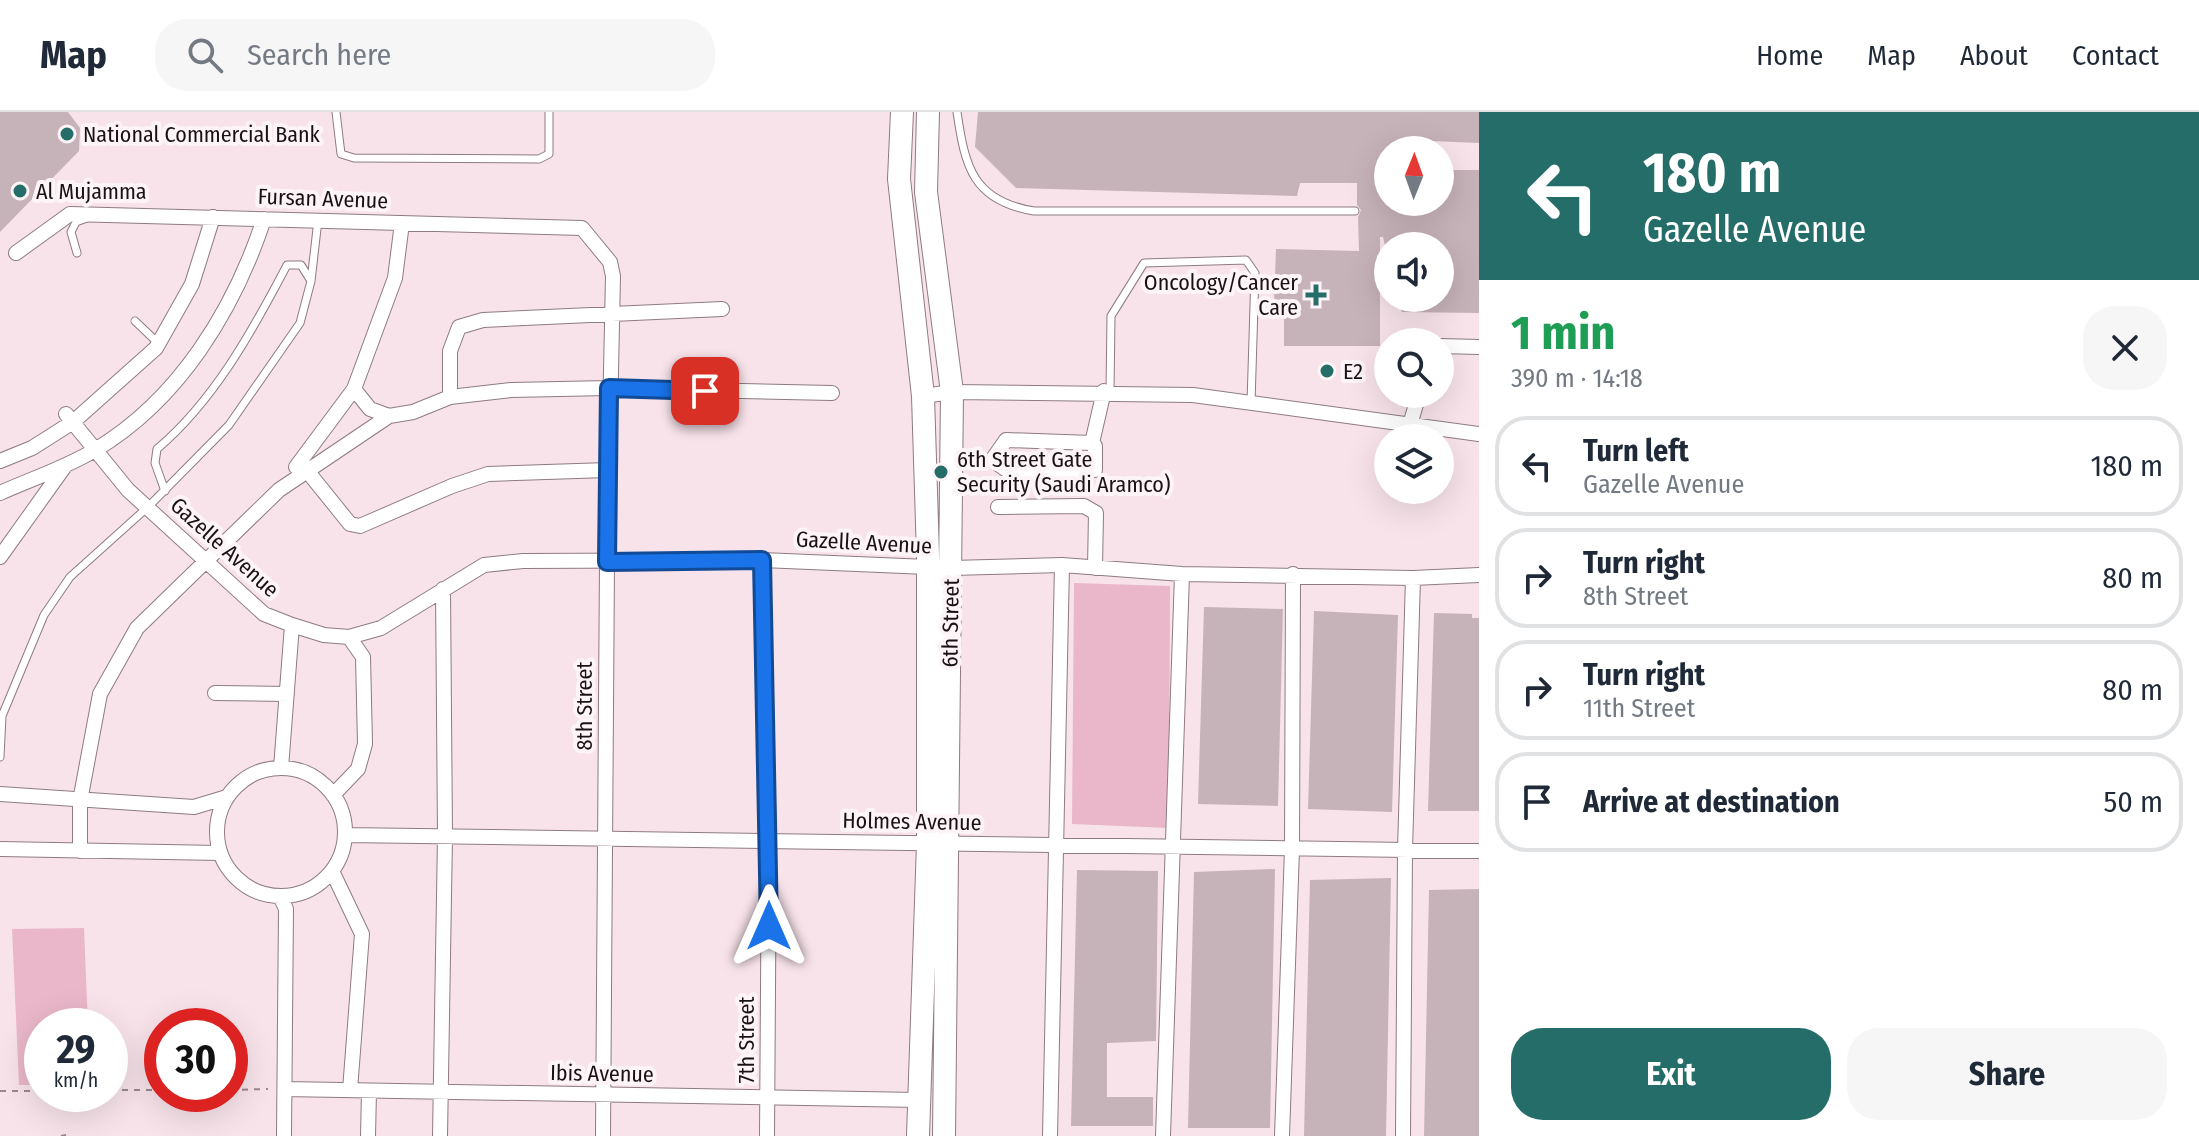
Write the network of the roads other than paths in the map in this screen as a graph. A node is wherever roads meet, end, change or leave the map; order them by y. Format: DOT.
graph roads {
  1 [pos="336,112"];
  2 [pos="549,112"];
  3 [pos="902,112"];
  4 [pos="928,112"];
  5 [pos="957,112"];
  6 [pos="1355,211"];
  7 [pos="96,215"];
  8 [pos="213,217"];
  9 [pos="264,219"];
  10 [pos="318,220"];
  11 [pos="402,223"];
  12 [pos="77,253"];
  13 [pos="22,254"];
  14 [pos="613,276"];
  15 [pos="311,281"];
  16 [pos="722,309"];
  17 [pos="612,312"];
  18 [pos="135,321"];
  19 [pos="158,343"];
  20 [pos="1454,346"];
  21 [pos="1479,347"];
  22 [pos="609,388"];
  23 [pos="354,389"];
  24 [pos="1107,391"];
  25 [pos="952,392"];
  26 [pos="832,393"];
  27 [pos="923,396"];
  28 [pos="450,397"];
  29 [pos="1251,403"];
  30 [pos="389,416"];
  31 [pos="70,418"];
  32 [pos="1403,424"];
  33 [pos="1454,431"];
  34 [pos="1479,434"];
  35 [pos="1092,443"];
  36 [pos="95,450"];
  37 [pos="0,461"];
  38 [pos="65,464"];
  39 [pos="304,467"];
  40 [pos="608,470"];
  41 [pos="165,491"];
  42 [pos="0,493"];
  43 [pos="148,507"];
  44 [pos="998,507"];
  45 [pos="0,557"];
  46 [pos="207,559"];
  47 [pos="762,560"];
  48 [pos="607,562"];
  49 [pos="1062,565"];
  50 [pos="928,567"];
  51 [pos="951,568"];
  52 [pos="1095,568"];
  53 [pos="1182,574"];
  54 [pos="1293,574"];
  55 [pos="1479,575"];
  56 [pos="1413,578"];
  57 [pos="443,589"];
  58 [pos="292,625"];
  59 [pos="349,637"];
  60 [pos="215,693"];
  61 [pos="287,694"];
  62 [pos="0,757"];
  63 [pos="281,768"];
  64 [pos="0,794"];
  65 [pos="333,795"];
  66 [pos="227,797"];
  67 [pos="80,801"];
  68 [pos="345,835"];
  69 [pos="445,836"];
  70 [pos="606,839"];
  71 [pos="769,841"];
  72 [pos="938,844"];
  73 [pos="1058,845"];
  74 [pos="1175,847"];
  75 [pos="0,849"];
  76 [pos="1292,849"];
  77 [pos="1405,850"];
  78 [pos="80,851"];
  79 [pos="1479,851"];
  80 [pos="220,853"];
  81 [pos="332,871"];
  82 [pos="280,896"];
  83 [pos="285,1089"];
  84 [pos="350,1090"];
  85 [pos="369,1091"];
  86 [pos="442,1092"];
  87 [pos="605,1095"];
  88 [pos="768,1097"];
  89 [pos="919,1100"];
  90 [pos="284,1136"];
  91 [pos="368,1136"];
  92 [pos="440,1136"];
  93 [pos="603,1136"];
  94 [pos="767,1136"];
  95 [pos="918,1136"];
  96 [pos="944,1136"];
  97 [pos="1050,1136"];
  98 [pos="1163,1136"];
  99 [pos="1282,1136"];
  100 [pos="1403,1136"];
  1 -- 2 [label="lane"];
  3 -- 27 [label="main road, 6th Street"];
  4 -- 25 [label="main road, 6th Street"];
  5 -- 6 [label="lane"];
  7 -- 8 [label="street, Fursan Avenue"];
  7 -- 12 [label="lane"];
  7 -- 13 [label="street, Fursan Avenue"];
  8 -- 9 [label="street, Fursan Avenue"];
  8 -- 19 [label="street"];
  9 -- 10 [label="street, Fursan Avenue"];
  9 -- 36 [label="street"];
  10 -- 11 [label="street, Fursan Avenue"];
  10 -- 15 [label="lane"];
  11 -- 14 [label="street, Fursan Avenue"];
  11 -- 23 [label="street"];
  14 -- 17 [label="street, 8th Street"];
  15 -- 41 [label="lane"];
  15 -- 41 [label="lane"];
  16 -- 17 [label="street"];
  17 -- 22 [label="street, 8th Street"];
  17 -- 28 [label="street"];
  18 -- 19 [label="lane"];
  19 -- 31 [label="street"];
  20 -- 21 [label="street"];
  22 -- 26 [label="street"];
  22 -- 28 [label="street"];
  22 -- 40 [label="street, 8th Street"];
  23 -- 30 [label="street"];
  23 -- 39 [label="street"];
  24 -- 25 [label="street"];
  24 -- 29 [label="street"];
  24 -- 29 [label="lane"];
  24 -- 35 [label="street"];
  25 -- 27 [label="street"];
  25 -- 51 [label="main road, 6th Street"];
  27 -- 50 [label="main road, 6th Street"];
  28 -- 30 [label="street"];
  29 -- 32 [label="street"];
  30 -- 39 [label="street"];
  31 -- 36 [label="street, Gazelle Avenue"];
  31 -- 37 [label="street"];
  33 -- 34 [label="street"];
  35 -- 35 [label="street"];
  36 -- 38 [label="street"];
  36 -- 43 [label="street, Gazelle Avenue"];
  38 -- 42 [label="street"];
  38 -- 45 [label="street"];
  39 -- 40 [label="street"];
  39 -- 46 [label="street"];
  40 -- 48 [label="street, 8th Street"];
  41 -- 43 [label="lane"];
  43 -- 46 [label="street, Gazelle Avenue"];
  43 -- 62 [label="lane"];
  44 -- 52 [label="street"];
  46 -- 58 [label="street, Gazelle Avenue"];
  46 -- 67 [label="street"];
  47 -- 48 [label="street, Gazelle Avenue"];
  47 -- 50 [label="street, Gazelle Avenue"];
  47 -- 71 [label="street, 7th Street"];
  48 -- 57 [label="street, Gazelle Avenue"];
  48 -- 70 [label="street, 8th Street"];
  49 -- 51 [label="street, Gazelle Avenue"];
  49 -- 52 [label="street, Gazelle Avenue"];
  49 -- 73 [label="street"];
  50 -- 51 [label="street, Gazelle Avenue"];
  50 -- 72 [label="main road, 6th Street"];
  51 -- 72 [label="main road, 6th Street"];
  52 -- 53 [label="street, Gazelle Avenue"];
  53 -- 54 [label="street, Gazelle Avenue"];
  53 -- 74 [label="street"];
  54 -- 56 [label="street, Gazelle Avenue"];
  54 -- 76 [label="street"];
  55 -- 56 [label="street, Gazelle Avenue"];
  56 -- 77 [label="street"];
  57 -- 59 [label="street, Gazelle Avenue"];
  57 -- 69 [label="street"];
  58 -- 59 [label="street, Gazelle Avenue"];
  58 -- 61 [label="street"];
  59 -- 65 [label="street"];
  60 -- 61 [label="street"];
  61 -- 63 [label="street"];
  63 -- 65 [label="street"];
  63 -- 66 [label="street"];
  64 -- 67 [label="street"];
  65 -- 68 [label="street"];
  66 -- 67 [label="street"];
  66 -- 80 [label="street"];
  67 -- 78 [label="street"];
  68 -- 69 [label="street, Holmes Avenue"];
  68 -- 81 [label="street"];
  69 -- 70 [label="street, Holmes Avenue"];
  69 -- 86 [label="street"];
  70 -- 71 [label="street, Holmes Avenue"];
  70 -- 87 [label="street, 8th Street"];
  71 -- 72 [label="street, Holmes Avenue"];
  71 -- 88 [label="street, 7th Street"];
  72 -- 73 [label="street, Holmes Avenue"];
  72 -- 89 [label="main road, 6th Street"];
  72 -- 96 [label="main road, 6th Street"];
  73 -- 74 [label="street, Holmes Avenue"];
  73 -- 97 [label="street"];
  74 -- 76 [label="street, Holmes Avenue"];
  74 -- 98 [label="street"];
  75 -- 78 [label="street"];
  76 -- 77 [label="street, Holmes Avenue"];
  76 -- 99 [label="street"];
  77 -- 79 [label="street, Holmes Avenue"];
  77 -- 100 [label="street"];
  78 -- 80 [label="street"];
  80 -- 82 [label="street"];
  81 -- 82 [label="street"];
  81 -- 84 [label="street"];
  82 -- 83 [label="street"];
  83 -- 84 [label="street, Ibis Avenue"];
  83 -- 90 [label="street"];
  84 -- 85 [label="street, Ibis Avenue"];
  85 -- 86 [label="street, Ibis Avenue"];
  85 -- 91 [label="street"];
  86 -- 87 [label="street, Ibis Avenue"];
  86 -- 92 [label="street"];
  87 -- 88 [label="street, Ibis Avenue"];
  87 -- 93 [label="street, 8th Street"];
  88 -- 89 [label="street, Ibis Avenue"];
  88 -- 94 [label="street, 7th Street"];
  89 -- 95 [label="main road, 6th Street"];
}
